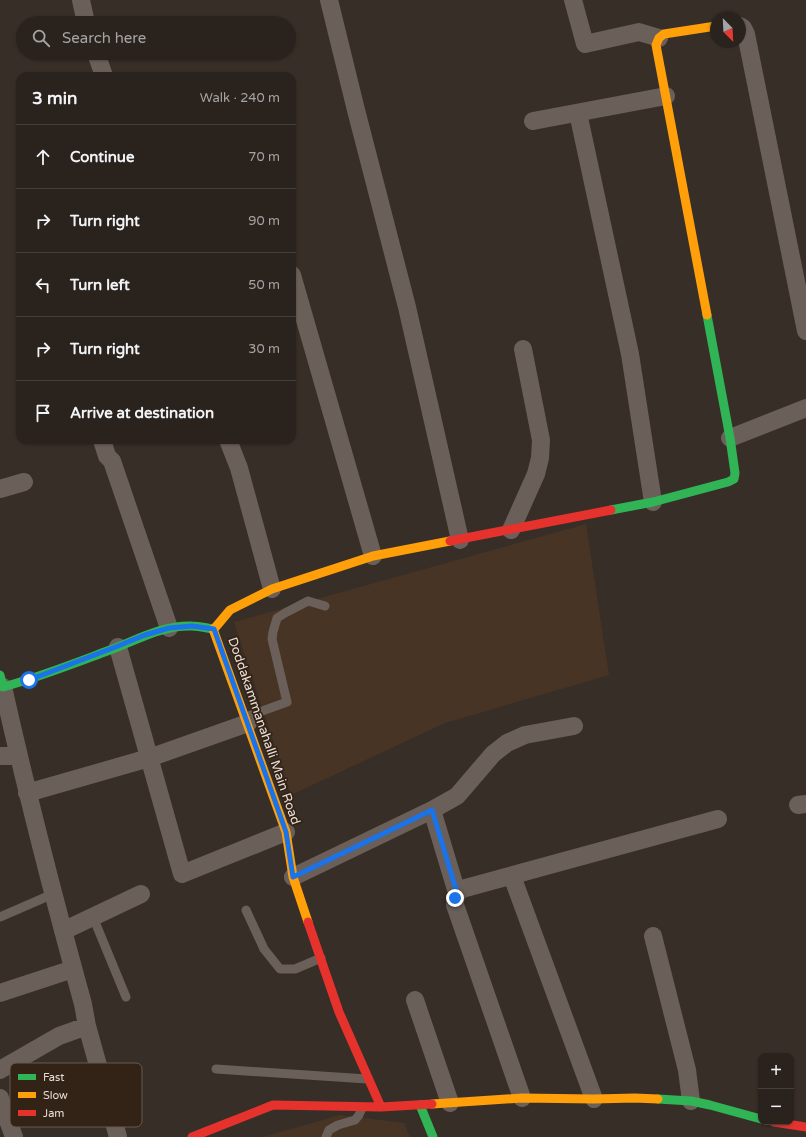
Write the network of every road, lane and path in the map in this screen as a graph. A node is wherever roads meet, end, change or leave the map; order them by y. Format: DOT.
graph roads {
  1 [pos="81,0"];
  2 [pos="329,0"];
  3 [pos="573,0"];
  4 [pos="84,16"];
  5 [pos="710,27"];
  6 [pos="746,34"];
  7 [pos="659,38"];
  8 [pos="98,60"];
  9 [pos="103,72"];
  10 [pos="666,96"];
  11 [pos="578,113"];
  12 [pos="533,121"];
  13 [pos="296,288"];
  14 [pos="806,331"];
  15 [pos="523,349"];
  16 [pos="806,408"];
  17 [pos="730,438"];
  18 [pos="103,444"];
  19 [pos="230,444"];
  20 [pos="24,482"];
  21 [pos="0,489"];
  22 [pos="653,502"];
  23 [pos="511,530"];
  24 [pos="460,540"];
  25 [pos="373,556"];
  26 [pos="272,589"];
  27 [pos="325,606"];
  28 [pos="169,628"];
  29 [pos="214,629"];
  30 [pos="118,646"];
  31 [pos="1,681"];
  32 [pos="247,720"];
  33 [pos="574,726"];
  34 [pos="0,756"];
  35 [pos="18,756"];
  36 [pos="149,758"];
  37 [pos="27,793"];
  38 [pos="432,810"];
  39 [pos="718,820"];
  40 [pos="286,832"];
  41 [pos="512,876"];
  42 [pos="293,877"];
  43 [pos="457,893"];
  44 [pos="53,894"];
  45 [pos="141,894"];
  46 [pos="246,910"];
  47 [pos="0,917"];
  48 [pos="93,917"];
  49 [pos="63,931"];
  50 [pos="653,936"];
  51 [pos="320,958"];
  52 [pos="73,969"];
  53 [pos="0,993"];
  54 [pos="126,997"];
  55 [pos="415,1000"];
  56 [pos="87,1026"];
  57 [pos="12,1063"];
  58 [pos="97,1063"];
  59 [pos="10,1064"];
  60 [pos="216,1069"];
  61 [pos="0,1070"];
  62 [pos="368,1079"];
  63 [pos="0,1098"];
  64 [pos="522,1098"];
  65 [pos="594,1100"];
  66 [pos="691,1101"];
  67 [pos="450,1103"];
  68 [pos="420,1105"];
  69 [pos="362,1107"];
  70 [pos="381,1107"];
  71 [pos="758,1118"];
  72 [pos="793,1125"];
  73 [pos="10,1126"];
  74 [pos="10,1127"];
  75 [pos="115,1127"];
  76 [pos="806,1127"];
  77 [pos="14,1137"];
  78 [pos="118,1137"];
  79 [pos="192,1137"];
  80 [pos="326,1137"];
  81 [pos="433,1137"];
  1 -- 4 [label="street"];
  2 -- 24 [label="street"];
  3 -- 7 [label="street"];
  5 -- 7 [label="street"];
  6 -- 14 [label="street"];
  7 -- 10 [label="street"];
  8 -- 9 [label="street"];
  10 -- 11 [label="street"];
  10 -- 17 [label="street"];
  11 -- 12 [label="street"];
  11 -- 22 [label="street"];
  13 -- 25 [label="street"];
  15 -- 23 [label="street"];
  16 -- 17 [label="street"];
  17 -- 22 [label="street"];
  18 -- 28 [label="street"];
  19 -- 26 [label="street"];
  20 -- 21 [label="street"];
  22 -- 23 [label="street"];
  23 -- 24 [label="street"];
  24 -- 25 [label="street"];
  25 -- 26 [label="street"];
  26 -- 29 [label="street"];
  27 -- 32 [label="lane"];
  28 -- 29 [label="street, Doddakammanahalli Main Road"];
  28 -- 30 [label="street, Doddakammanahalli Main Road"];
  29 -- 32 [label="street, Doddakammanahalli Main Road"];
  30 -- 31 [label="street, Doddakammanahalli Main Road"];
  30 -- 36 [label="street"];
  31 -- 35 [label="street"];
  32 -- 36 [label="street"];
  32 -- 40 [label="street, Doddakammanahalli Main Road"];
  33 -- 38 [label="street"];
  34 -- 35 [label="street"];
  35 -- 37 [label="street"];
  36 -- 37 [label="street"];
  36 -- 40 [label="street"];
  37 -- 44 [label="street"];
  38 -- 42 [label="street"];
  38 -- 43 [label="street"];
  39 -- 41 [label="street"];
  40 -- 42 [label="street, Doddakammanahalli Main Road"];
  41 -- 43 [label="street"];
  41 -- 65 [label="street"];
  42 -- 51 [label="street, Doddakammanahalli Main Road"];
  43 -- 64 [label="street"];
  44 -- 47 [label="lane"];
  44 -- 49 [label="street"];
  45 -- 48 [label="street"];
  46 -- 51 [label="lane"];
  48 -- 49 [label="street"];
  48 -- 54 [label="lane"];
  49 -- 52 [label="street"];
  50 -- 66 [label="street"];
  51 -- 62 [label="street, Doddakammanahalli Main Road"];
  52 -- 53 [label="street"];
  52 -- 56 [label="street"];
  55 -- 67 [label="street"];
  56 -- 57 [label="street"];
  56 -- 58 [label="street"];
  59 -- 61 [label="street"];
  60 -- 62 [label="lane"];
  62 -- 70 [label="street, Doddakammanahalli Main Road"];
  63 -- 73 [label="street"];
  64 -- 65 [label="street"];
  64 -- 67 [label="street"];
  65 -- 66 [label="street"];
  66 -- 71 [label="street"];
  67 -- 68 [label="street"];
  68 -- 70 [label="street"];
  68 -- 81 [label="street"];
  69 -- 70 [label="street"];
  69 -- 79 [label="street"];
  69 -- 80 [label="lane"];
  72 -- 76 [label="street"];
  74 -- 77 [label="street"];
  75 -- 78 [label="street"];
}
